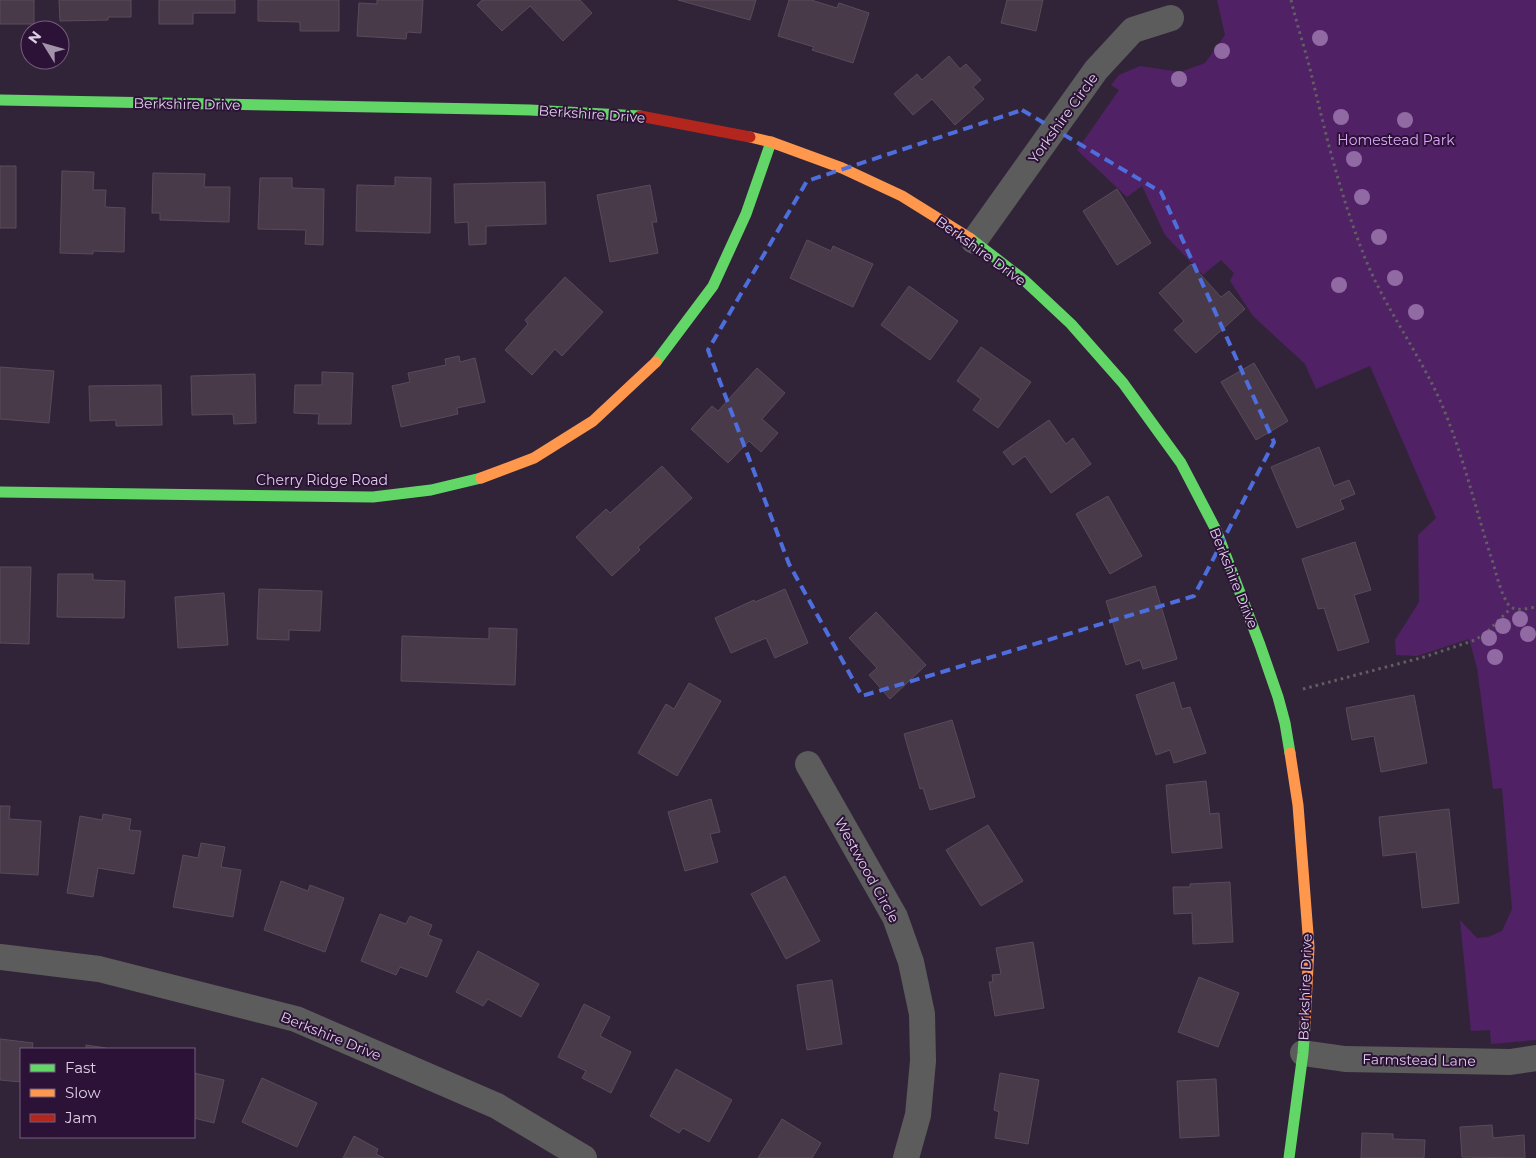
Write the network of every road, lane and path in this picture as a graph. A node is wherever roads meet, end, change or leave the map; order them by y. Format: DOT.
graph roads {
  1 [pos="1292,0"];
  2 [pos="1171,18"];
  3 [pos="0,100"];
  4 [pos="770,142"];
  5 [pos="974,242"];
  6 [pos="0,492"];
  7 [pos="1536,607"];
  8 [pos="1512,608"];
  9 [pos="1302,689"];
  10 [pos="808,764"];
  11 [pos="0,957"];
  12 [pos="1303,1053"];
  13 [pos="1536,1058"];
  14 [pos="584,1158"];
  15 [pos="906,1158"];
  16 [pos="1289,1158"];
  1 -- 8 [label="path"];
  2 -- 5 [label="street, Yorkshire Circle"];
  3 -- 4 [label="street, Berkshire Drive"];
  4 -- 5 [label="street, Berkshire Drive"];
  4 -- 6 [label="street, Cherry Ridge Road"];
  5 -- 12 [label="street, Berkshire Drive"];
  7 -- 8 [label="path"];
  8 -- 9 [label="path"];
  10 -- 15 [label="street, Westwood Circle"];
  11 -- 14 [label="street, Berkshire Drive"];
  12 -- 13 [label="street, Farmstead Lane"];
  12 -- 16 [label="street, Berkshire Drive"];
}
